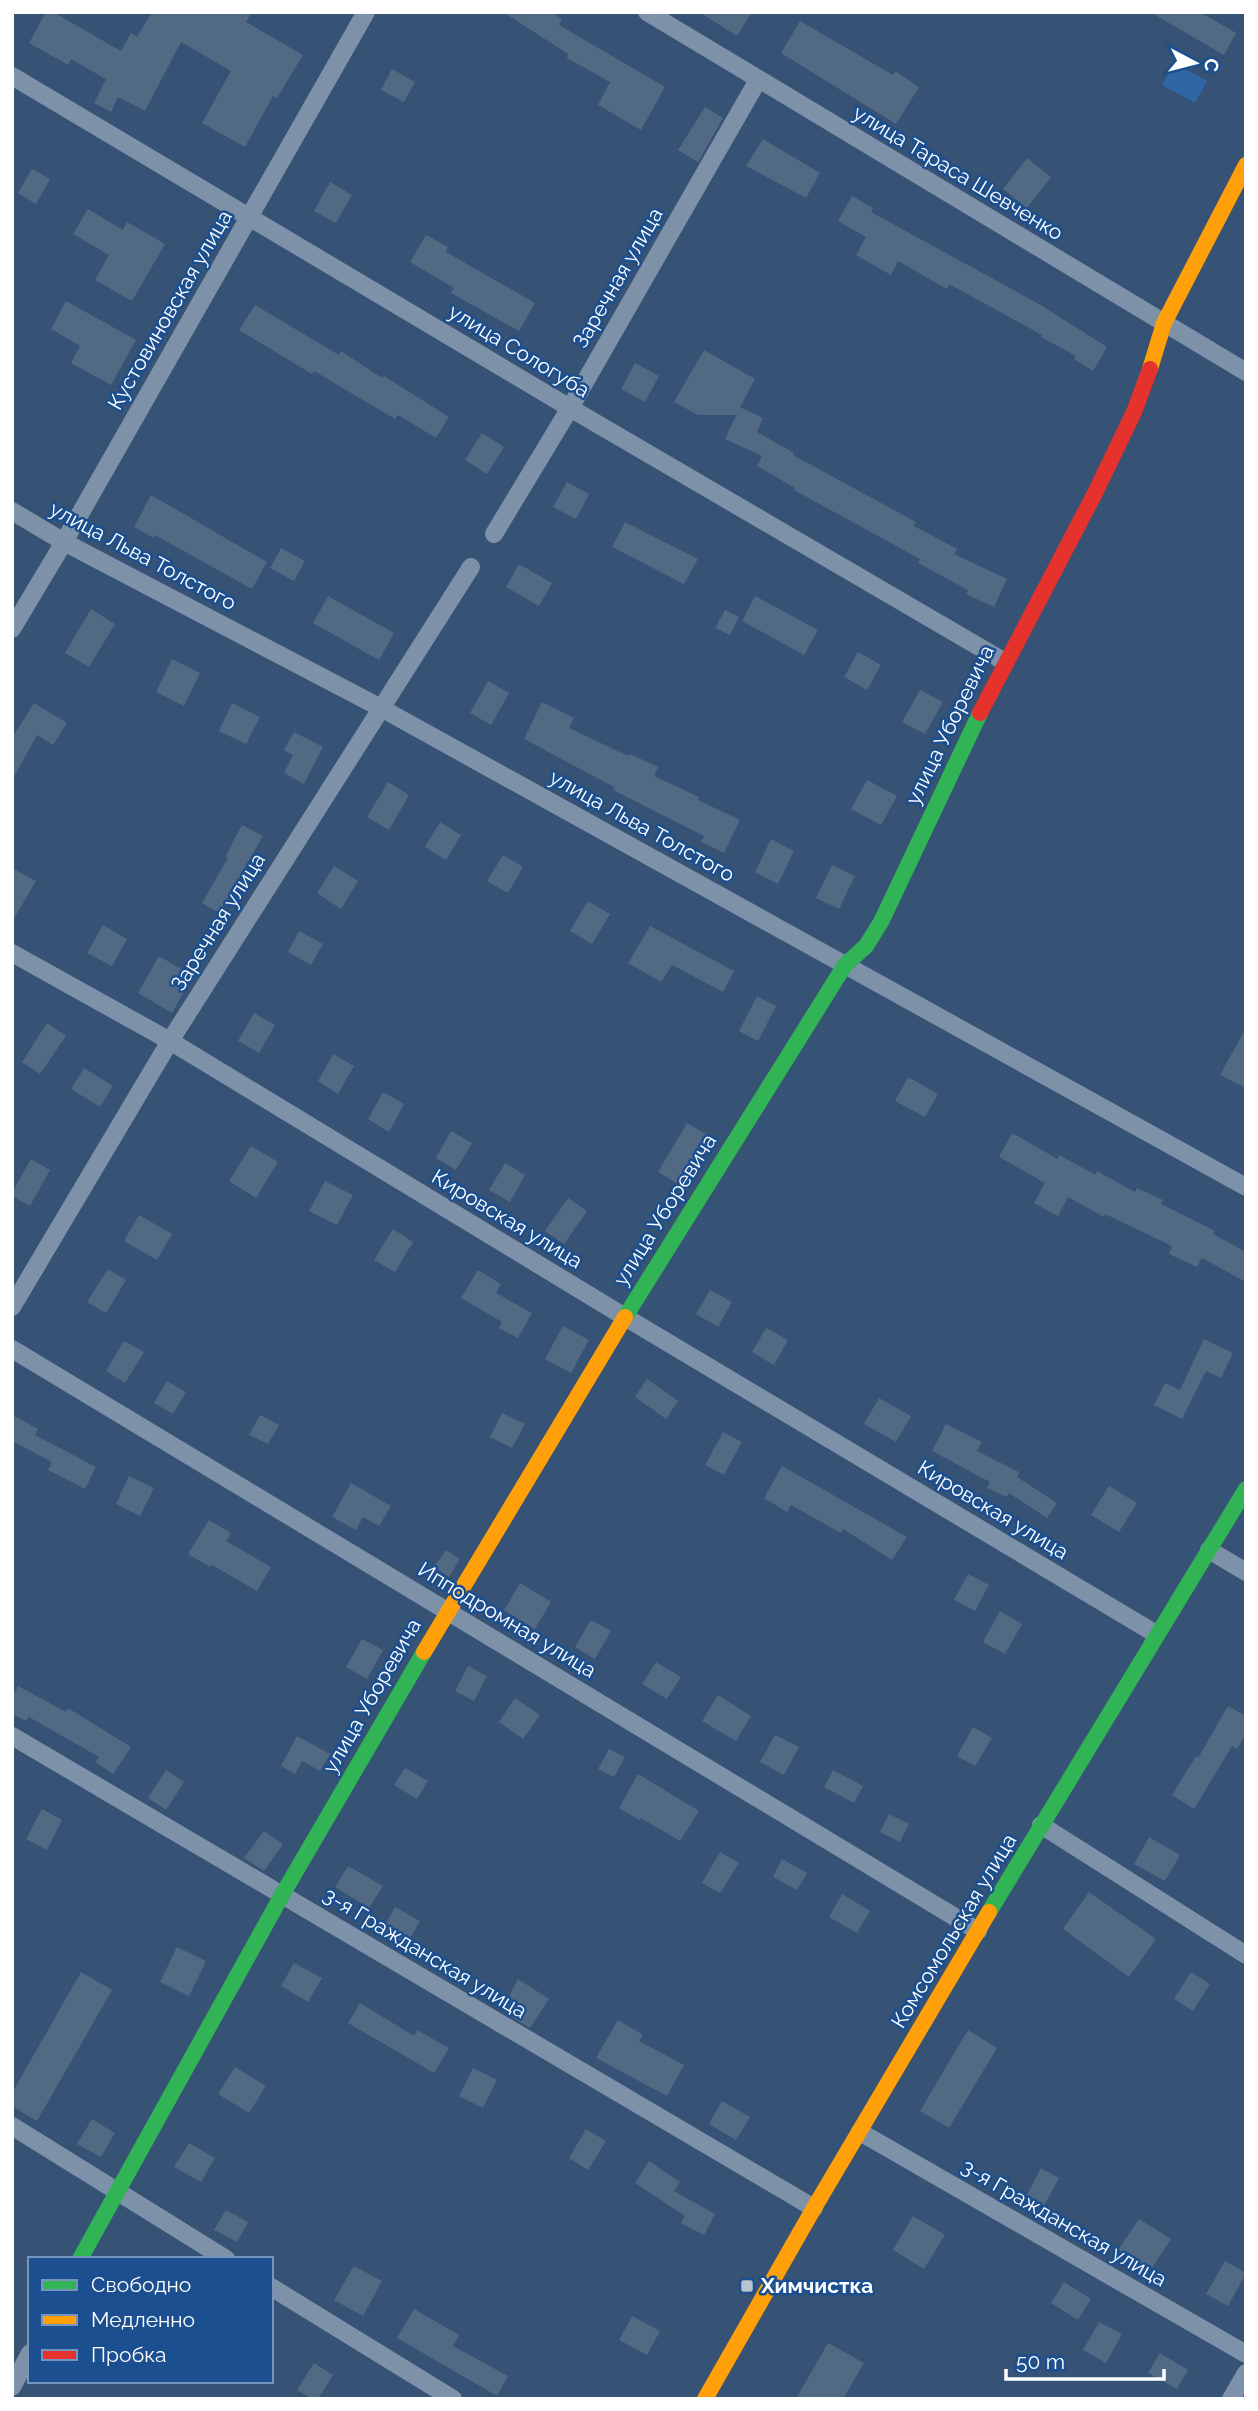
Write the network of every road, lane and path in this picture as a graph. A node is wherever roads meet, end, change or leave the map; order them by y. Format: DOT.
graph roads {
  1 [pos="366,12"];
  2 [pos="647,12"];
  3 [pos="12,76"];
  4 [pos="758,79"];
  5 [pos="1246,165"];
  6 [pos="249,216"];
  7 [pos="1164,323"];
  8 [pos="1246,372"];
  9 [pos="570,408"];
  10 [pos="12,511"];
  11 [pos="494,534"];
  12 [pos="64,542"];
  13 [pos="471,566"];
  14 [pos="12,629"];
  15 [pos="1006,662"];
  16 [pos="382,708"];
  17 [pos="12,953"];
  18 [pos="845,965"];
  19 [pos="170,1041"];
  20 [pos="1246,1188"];
  21 [pos="12,1307"];
  22 [pos="625,1317"];
  23 [pos="12,1349"];
  24 [pos="1246,1489"];
  25 [pos="1209,1550"];
  26 [pos="1246,1572"];
  27 [pos="448,1611"];
  28 [pos="1156,1634"];
  29 [pos="12,1736"];
  30 [pos="1041,1825"];
  31 [pos="282,1895"];
  32 [pos="978,1931"];
  33 [pos="1246,1955"];
  34 [pos="12,2126"];
  35 [pos="860,2132"];
  36 [pos="116,2191"];
  37 [pos="814,2208"];
  38 [pos="81,2257"];
  39 [pos="223,2257"];
  40 [pos="273,2288"];
  41 [pos="1246,2354"];
  42 [pos="28,2358"];
  43 [pos="1246,2373"];
  44 [pos="12,2386"];
  45 [pos="453,2399"];
  46 [pos="705,2399"];
  47 [pos="1231,2399"];
  1 -- 6 [label="street, Кустовиновская улица"];
  2 -- 4 [label="street, улица Тараса Шевченко"];
  3 -- 6 [label="street, улица Сологуба"];
  4 -- 7 [label="street, улица Тараса Шевченко"];
  4 -- 9 [label="street, Заречная улица"];
  5 -- 7 [label="street, улица Уборевича"];
  6 -- 9 [label="street, улица Сологуба"];
  6 -- 12 [label="street, Кустовиновская улица"];
  7 -- 8 [label="street, улица Тараса Шевченко"];
  7 -- 15 [label="street, улица Уборевича"];
  9 -- 11 [label="street, Заречная улица"];
  9 -- 15 [label="street, улица Сологуба"];
  10 -- 12 [label="street, улица Льва Толстого"];
  12 -- 14 [label="street, Кустовиновская улица"];
  12 -- 16 [label="street, улица Льва Толстого"];
  13 -- 16 [label="street, Заречная улица"];
  15 -- 18 [label="street, улица Уборевича"];
  16 -- 18 [label="street, улица Льва Толстого"];
  16 -- 19 [label="street, Заречная улица"];
  17 -- 19 [label="street, Кировская улица"];
  18 -- 20 [label="street, улица Льва Толстого"];
  18 -- 22 [label="street, улица Уборевича"];
  19 -- 21 [label="street, Заречная улица"];
  19 -- 22 [label="street, Кировская улица"];
  22 -- 27 [label="street, улица Уборевича"];
  22 -- 28 [label="street, Кировская улица"];
  23 -- 27 [label="street, Ипподромная улица"];
  24 -- 25 [label="street, Комсомольская улица"];
  25 -- 26 [label="street"];
  25 -- 28 [label="street, Комсомольская улица"];
  27 -- 31 [label="street, улица Уборевича"];
  27 -- 32 [label="street, Ипподромная улица"];
  28 -- 30 [label="street, Комсомольская улица"];
  29 -- 31 [label="street, 3-я Гражданская улица"];
  30 -- 32 [label="street, Комсомольская улица"];
  30 -- 33 [label="street"];
  31 -- 36 [label="street, улица Уборевича"];
  31 -- 37 [label="street, 3-я Гражданская улица"];
  32 -- 35 [label="street, Комсомольская улица"];
  34 -- 36 [label="street"];
  35 -- 37 [label="street, Комсомольская улица"];
  35 -- 41 [label="street, 3-я Гражданская улица"];
  36 -- 38 [label="street, улица Уборевича"];
  36 -- 39 [label="street"];
  37 -- 46 [label="street, Комсомольская улица"];
  40 -- 45 [label="street"];
  42 -- 44 [label="street"];
  43 -- 47 [label="street"];
}
